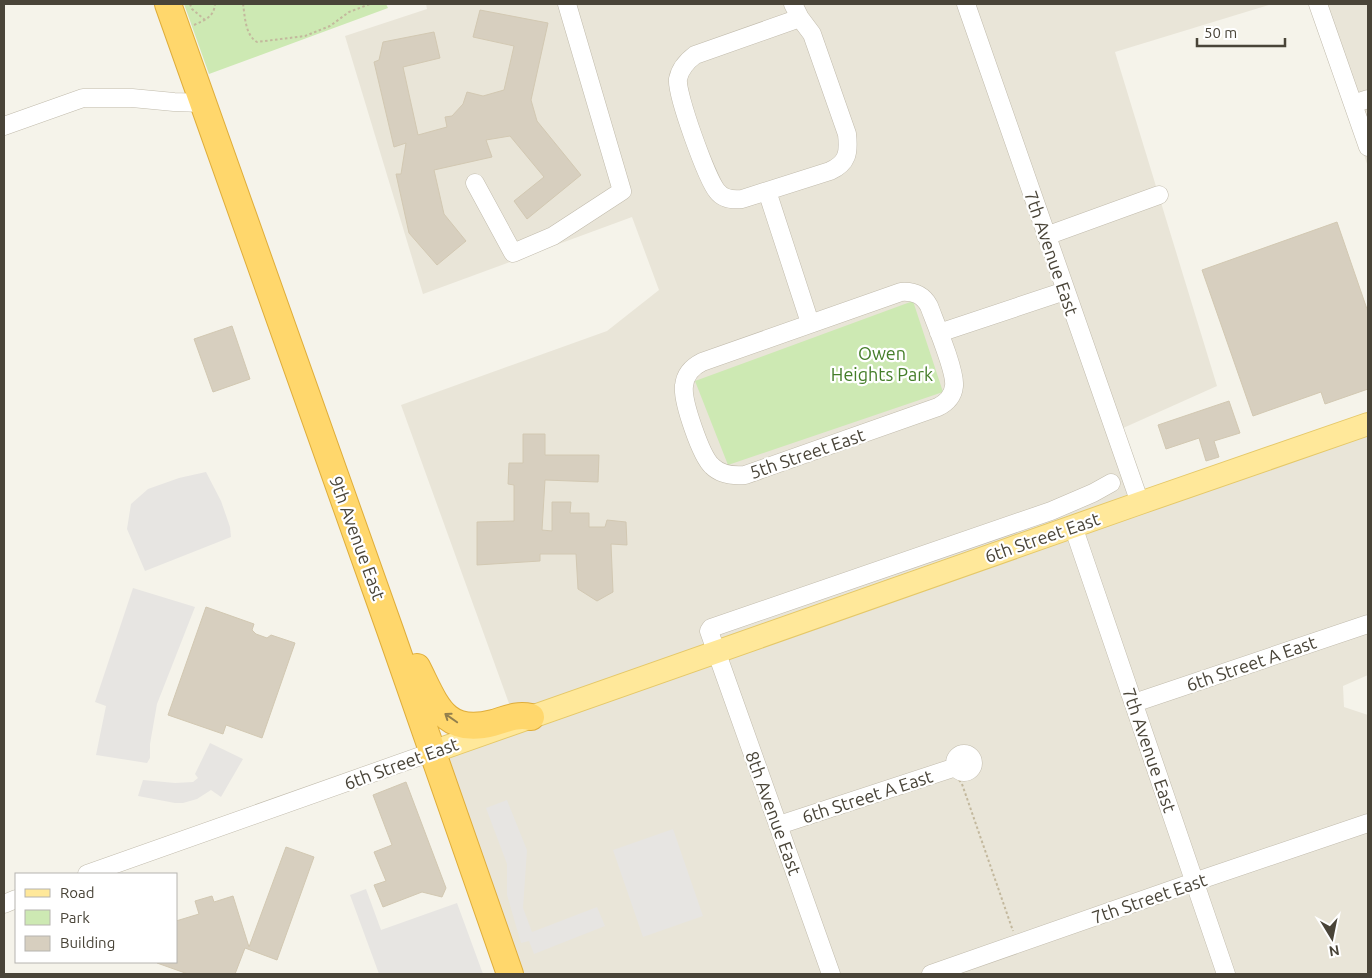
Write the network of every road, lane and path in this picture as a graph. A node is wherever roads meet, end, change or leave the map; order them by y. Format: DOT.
graph roads {
  1 [pos="168,4"];
  2 [pos="190,4"];
  3 [pos="215,4"];
  4 [pos="243,4"];
  5 [pos="370,4"];
  6 [pos="567,4"];
  7 [pos="966,4"];
  8 [pos="1318,4"];
  9 [pos="796,11"];
  10 [pos="205,20"];
  11 [pos="178,32"];
  12 [pos="1361,102"];
  13 [pos="203,103"];
  14 [pos="4,126"];
  15 [pos="1368,147"];
  16 [pos="475,183"];
  17 [pos="767,191"];
  18 [pos="1159,195"];
  19 [pos="1046,236"];
  20 [pos="1065,290"];
  21 [pos="810,323"];
  22 [pos="939,333"];
  23 [pos="1368,424"];
  24 [pos="1111,483"];
  25 [pos="1140,503"];
  26 [pos="1073,526"];
  27 [pos="1007,538"];
  28 [pos="886,568"];
  29 [pos="894,589"];
  30 [pos="1368,624"];
  31 [pos="390,630"];
  32 [pos="716,652"];
  33 [pos="1134,703"];
  34 [pos="531,717"];
  35 [pos="432,752"];
  36 [pos="957,773"];
  37 [pos="1368,823"];
  38 [pos="779,825"];
  39 [pos="90,873"];
  40 [pos="1194,882"];
  41 [pos="1013,931"];
  42 [pos="510,974"];
  43 [pos="831,974"];
  44 [pos="931,974"];
  45 [pos="1226,974"];
  1 -- 11 [label="highway, 9th Avenue East"];
  2 -- 10 [label="path"];
  3 -- 10 [label="path"];
  4 -- 5 [label="path"];
  6 -- 16 [label="street"];
  7 -- 19 [label="street, 7th Avenue East"];
  8 -- 12 [label="street"];
  9 -- 17 [label="street"];
  9 -- 17 [label="street"];
  10 -- 11 [label="path"];
  11 -- 13 [label="highway, 9th Avenue East"];
  12 -- 15 [label="street"];
  13 -- 14 [label="street"];
  13 -- 31 [label="highway, 9th Avenue East"];
  17 -- 21 [label="street"];
  18 -- 19 [label="street"];
  19 -- 20 [label="street, 7th Avenue East"];
  20 -- 22 [label="street"];
  20 -- 25 [label="street, 7th Avenue East"];
  21 -- 22 [label="street, 5th Street East"];
  21 -- 22 [label="street, 5th Street East"];
  23 -- 25 [label="main road, 6th Street East"];
  24 -- 27 [label="street, 6th Street East"];
  25 -- 26 [label="main road, 6th Street East"];
  26 -- 27 [label="main road, 6th Street East"];
  26 -- 33 [label="street, 7th Avenue East"];
  27 -- 28 [label="street, 6th Street East"];
  27 -- 29 [label="main road, 6th Street East"];
  28 -- 29 [label="street"];
  28 -- 32 [label="street, 6th Street East"];
  29 -- 32 [label="main road, 6th Street East"];
  30 -- 33 [label="street, 6th Street A East"];
  34 -- 31 [label="highway, one-way"];
  31 -- 35 [label="highway, 9th Avenue East"];
  32 -- 34 [label="main road, 6th Street East"];
  32 -- 38 [label="street, 8th Avenue East"];
  33 -- 40 [label="street, 7th Avenue East"];
  34 -- 35 [label="main road, 6th Street East"];
  35 -- 39 [label="street, 6th Street East"];
  35 -- 42 [label="highway, 9th Avenue East"];
  36 -- 38 [label="street, 6th Street A East"];
  36 -- 41 [label="path"];
  37 -- 40 [label="street, 7th Street East"];
  38 -- 43 [label="street, 8th Avenue East"];
  40 -- 44 [label="street, 7th Street East"];
  40 -- 45 [label="street, 7th Avenue East"];
}
